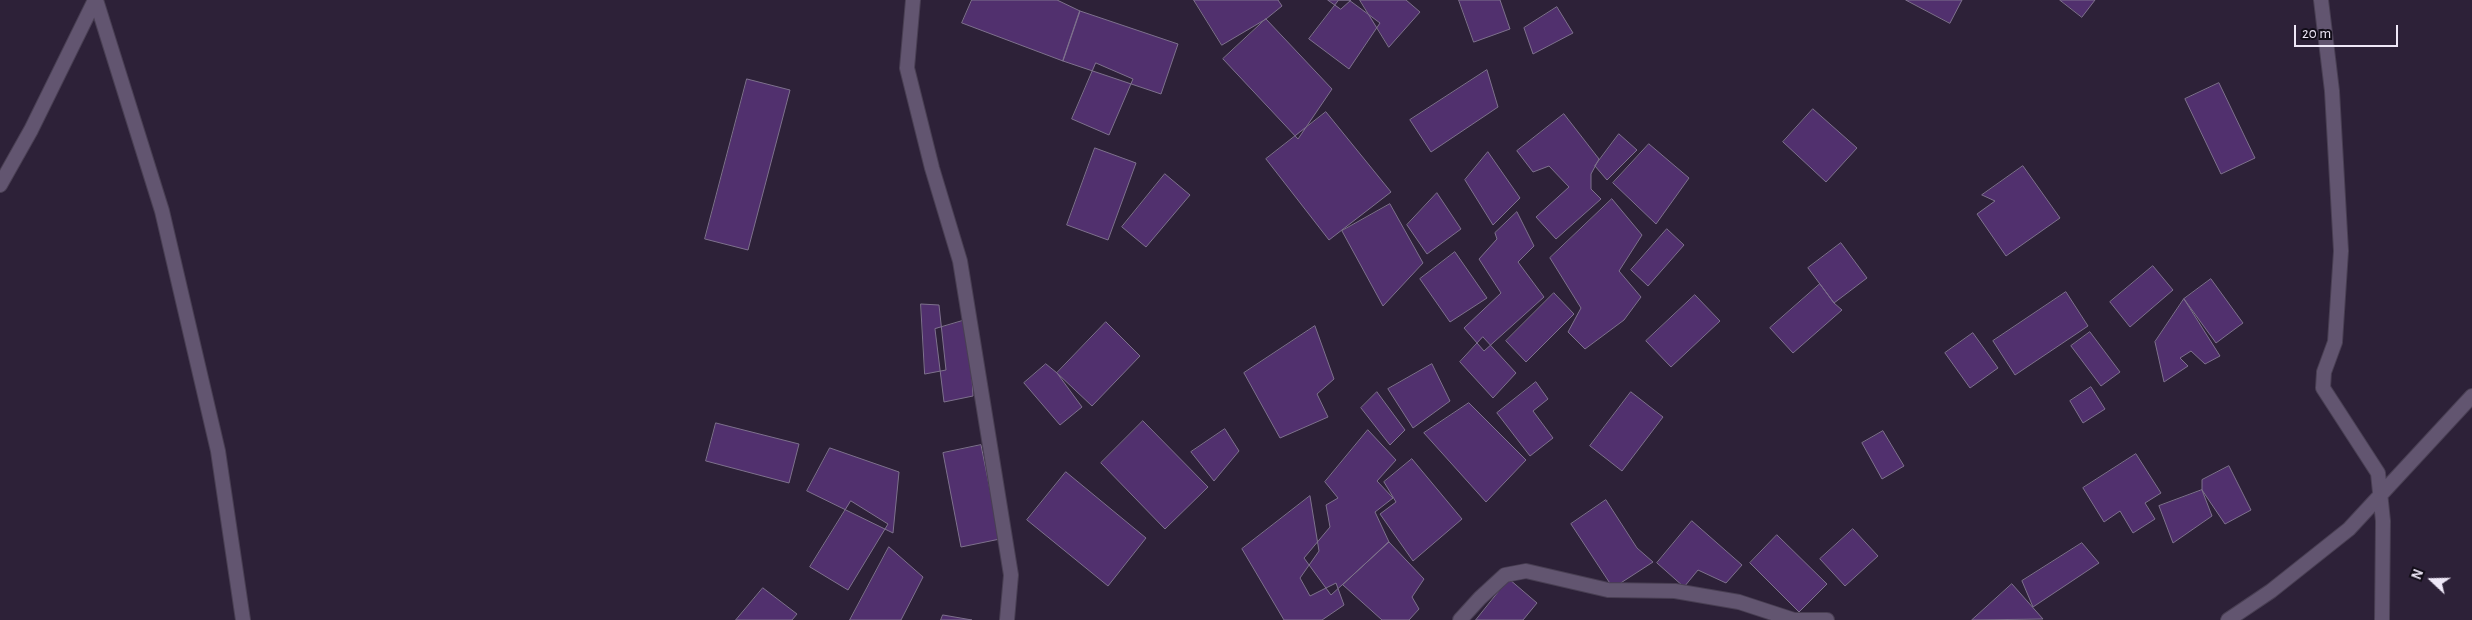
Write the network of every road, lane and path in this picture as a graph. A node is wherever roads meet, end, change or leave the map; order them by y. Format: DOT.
graph roads {
  1 [pos="96,0"];
  2 [pos="913,0"];
  3 [pos="2321,0"];
  4 [pos="0,185"];
  5 [pos="2472,396"];
  6 [pos="2381,495"];
  7 [pos="243,620"];
  8 [pos="1007,620"];
  9 [pos="1460,620"];
  10 [pos="1827,620"];
  11 [pos="2228,620"];
  12 [pos="2382,620"];
  1 -- 4 [label="street"];
  1 -- 7 [label="street"];
  2 -- 8 [label="street"];
  3 -- 6 [label="street"];
  5 -- 6 [label="street"];
  6 -- 11 [label="street"];
  6 -- 12 [label="street"];
  9 -- 10 [label="street"];
}
